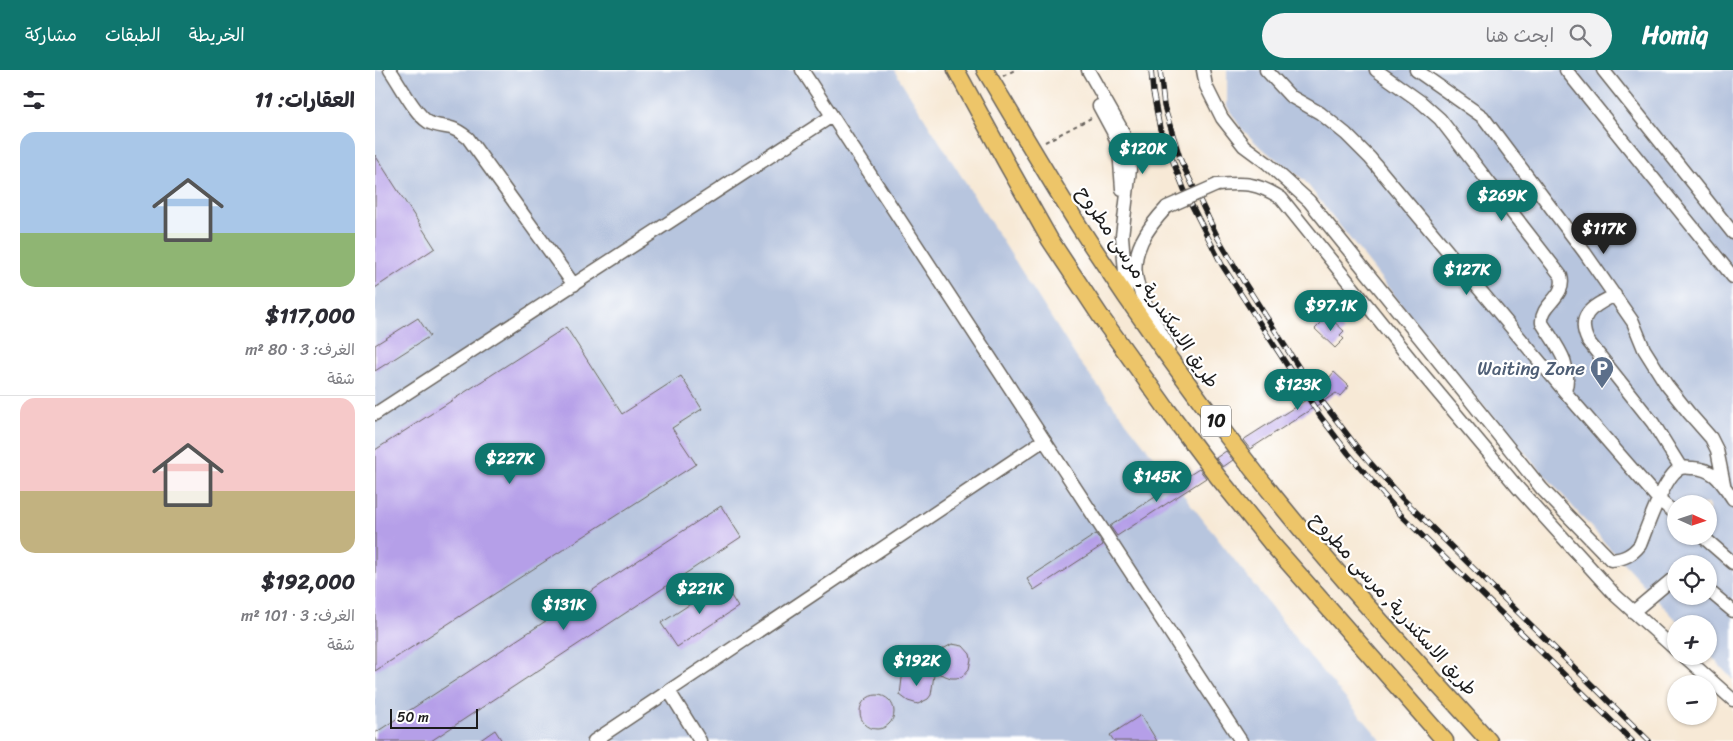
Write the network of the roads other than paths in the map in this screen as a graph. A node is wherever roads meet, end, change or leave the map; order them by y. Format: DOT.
graph roads {
  1 [pos="390,70"];
  2 [pos="802,70"];
  3 [pos="956,70"];
  4 [pos="985,70"];
  5 [pos="1078,70"];
  6 [pos="1088,70"];
  7 [pos="1203,70"];
  8 [pos="1266,70"];
  9 [pos="1376,70"];
  10 [pos="1417,70"];
  11 [pos="1567,70"];
  12 [pos="1603,70"];
  13 [pos="832,116"];
  14 [pos="1124,211"];
  15 [pos="1733,233"];
  16 [pos="1733,277"];
  17 [pos="574,285"];
  18 [pos="1615,295"];
  19 [pos="1127,298"];
  20 [pos="1191,389"];
  21 [pos="1565,392"];
  22 [pos="375,414"];
  23 [pos="1044,440"];
  24 [pos="1681,468"];
  25 [pos="1724,486"];
  26 [pos="1733,499"];
  27 [pos="1659,500"];
  28 [pos="1667,507"];
  29 [pos="1712,545"];
  30 [pos="1733,563"];
  31 [pos="1667,584"];
  32 [pos="1717,598"];
  33 [pos="1633,612"];
  34 [pos="1733,612"];
  35 [pos="1667,642"];
  36 [pos="1694,665"];
  37 [pos="669,691"];
  38 [pos="1733,700"];
  39 [pos="594,741"];
  40 [pos="700,741"];
  41 [pos="1241,741"];
  42 [pos="1445,741"];
  43 [pos="1489,741"];
  1 -- 17 [label="street"];
  2 -- 13 [label="street"];
  3 -- 42 [label="main road, 10"];
  4 -- 19 [label="main road, طريق الاسكندرية, مرسى مطروح / 10"];
  5 -- 14 [label="street"];
  6 -- 14 [label="street"];
  7 -- 27 [label="street"];
  8 -- 21 [label="street"];
  9 -- 21 [label="street"];
  10 -- 18 [label="street"];
  11 -- 16 [label="street"];
  12 -- 15 [label="street"];
  13 -- 17 [label="street"];
  13 -- 23 [label="street"];
  14 -- 19 [label="street"];
  17 -- 22 [label="street"];
  18 -- 24 [label="street"];
  18 -- 25 [label="street"];
  19 -- 20 [label="main road, طريق الاسكندرية, مرسى مطروح / 10"];
  20 -- 33 [label="street, bridge"];
  20 -- 43 [label="main road, طريق الاسكندرية, مرسى مطروح / 10"];
  21 -- 27 [label="street"];
  23 -- 37 [label="street"];
  23 -- 41 [label="street"];
  24 -- 25 [label="street"];
  24 -- 27 [label="street"];
  25 -- 26 [label="street"];
  27 -- 28 [label="street"];
  29 -- 30 [label="street"];
  31 -- 33 [label="street"];
  32 -- 34 [label="street"];
  33 -- 35 [label="street"];
  36 -- 38 [label="street"];
  37 -- 39 [label="street"];
  37 -- 40 [label="street"];
}
